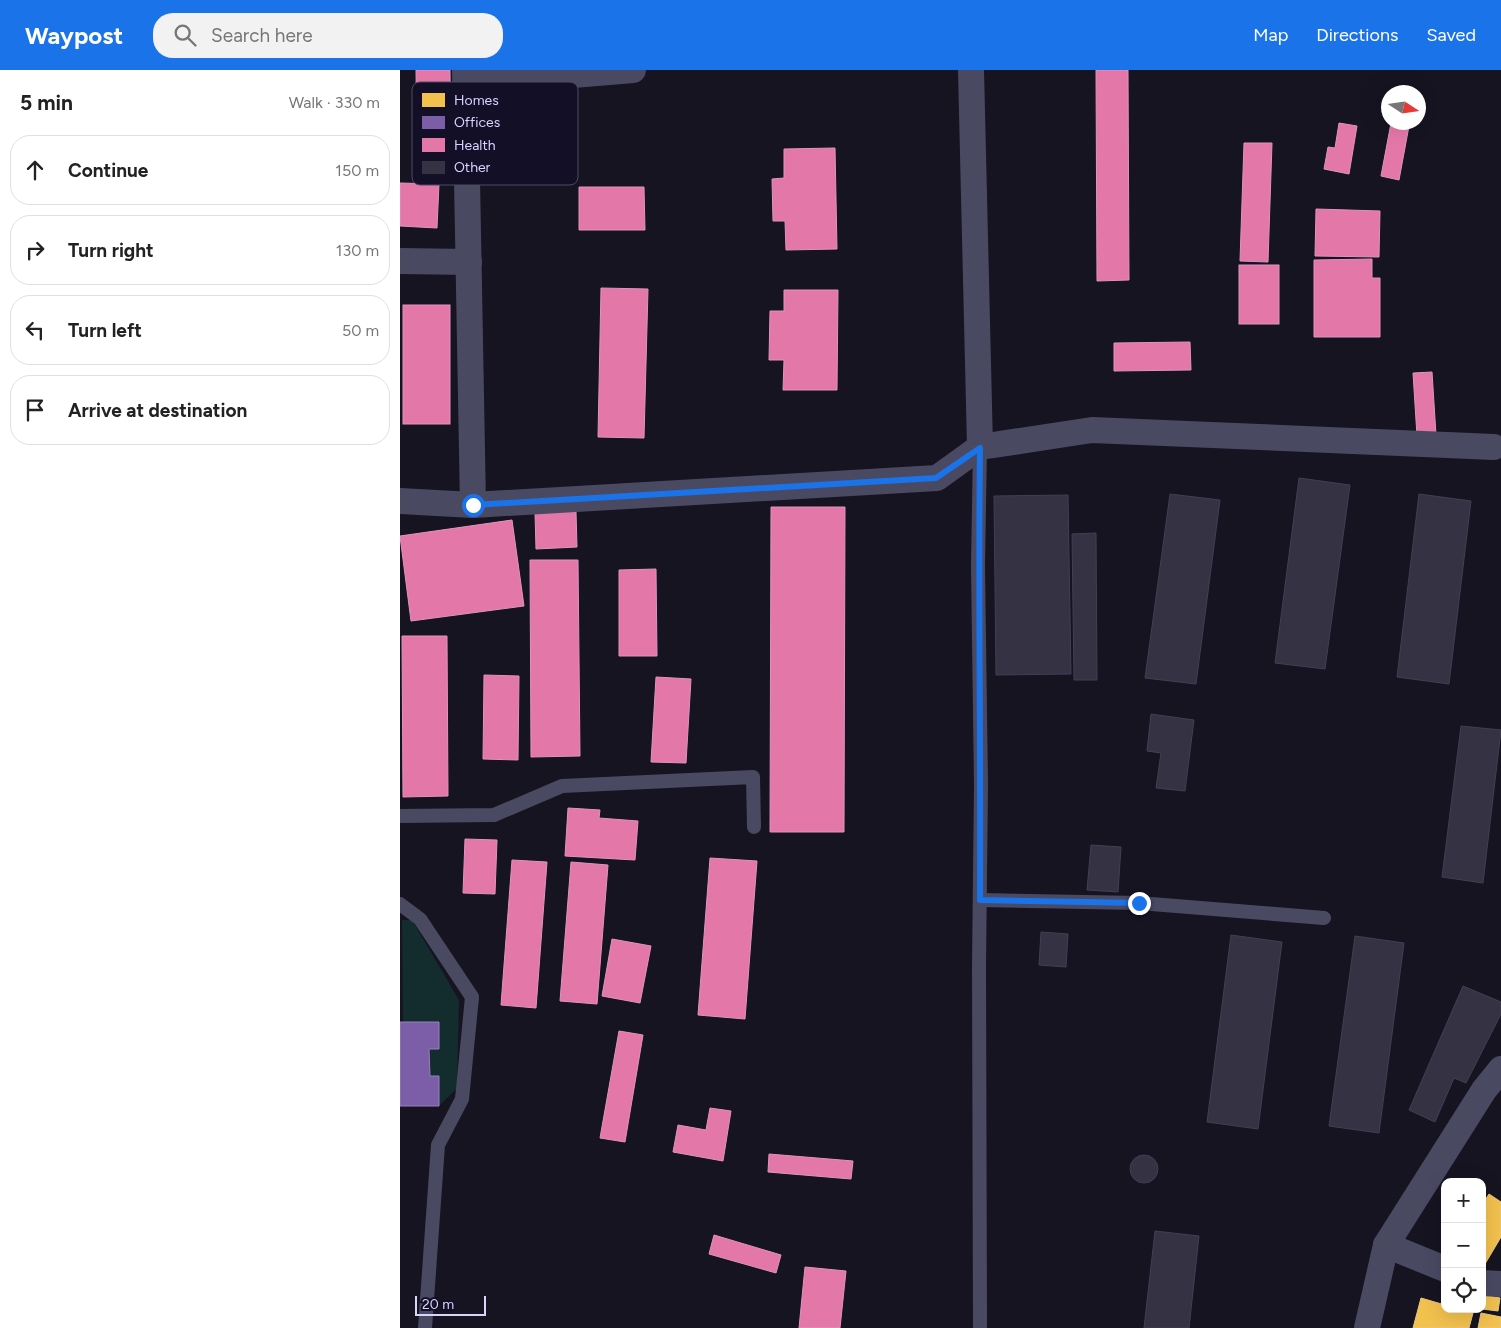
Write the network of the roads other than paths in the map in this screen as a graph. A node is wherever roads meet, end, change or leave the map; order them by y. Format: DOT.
graph roads {
  1 [pos="634,70"];
  2 [pos="971,70"];
  3 [pos="465,77"];
  4 [pos="467,185"];
  5 [pos="400,261"];
  6 [pos="469,262"];
  7 [pos="1494,447"];
  8 [pos="980,448"];
  9 [pos="400,501"];
  10 [pos="473,505"];
  11 [pos="400,816"];
  12 [pos="754,827"];
  13 [pos="980,900"];
  14 [pos="400,904"];
  15 [pos="1324,918"];
  16 [pos="1501,1069"];
  17 [pos="1386,1245"];
  18 [pos="1443,1268"];
  19 [pos="1486,1282"];
  20 [pos="1501,1284"];
  21 [pos="425,1328"];
  22 [pos="980,1328"];
  23 [pos="1367,1328"];
  1 -- 3 [label="street"];
  2 -- 8 [label="street"];
  4 -- 6 [label="street"];
  5 -- 6 [label="street"];
  6 -- 10 [label="street"];
  7 -- 8 [label="street"];
  8 -- 10 [label="street"];
  8 -- 13 [label="lane"];
  9 -- 10 [label="street"];
  11 -- 12 [label="lane"];
  13 -- 15 [label="lane"];
  13 -- 22 [label="lane"];
  14 -- 21 [label="lane"];
  16 -- 17 [label="street"];
  17 -- 18 [label="street"];
  17 -- 23 [label="street"];
  19 -- 20 [label="street"];
}
